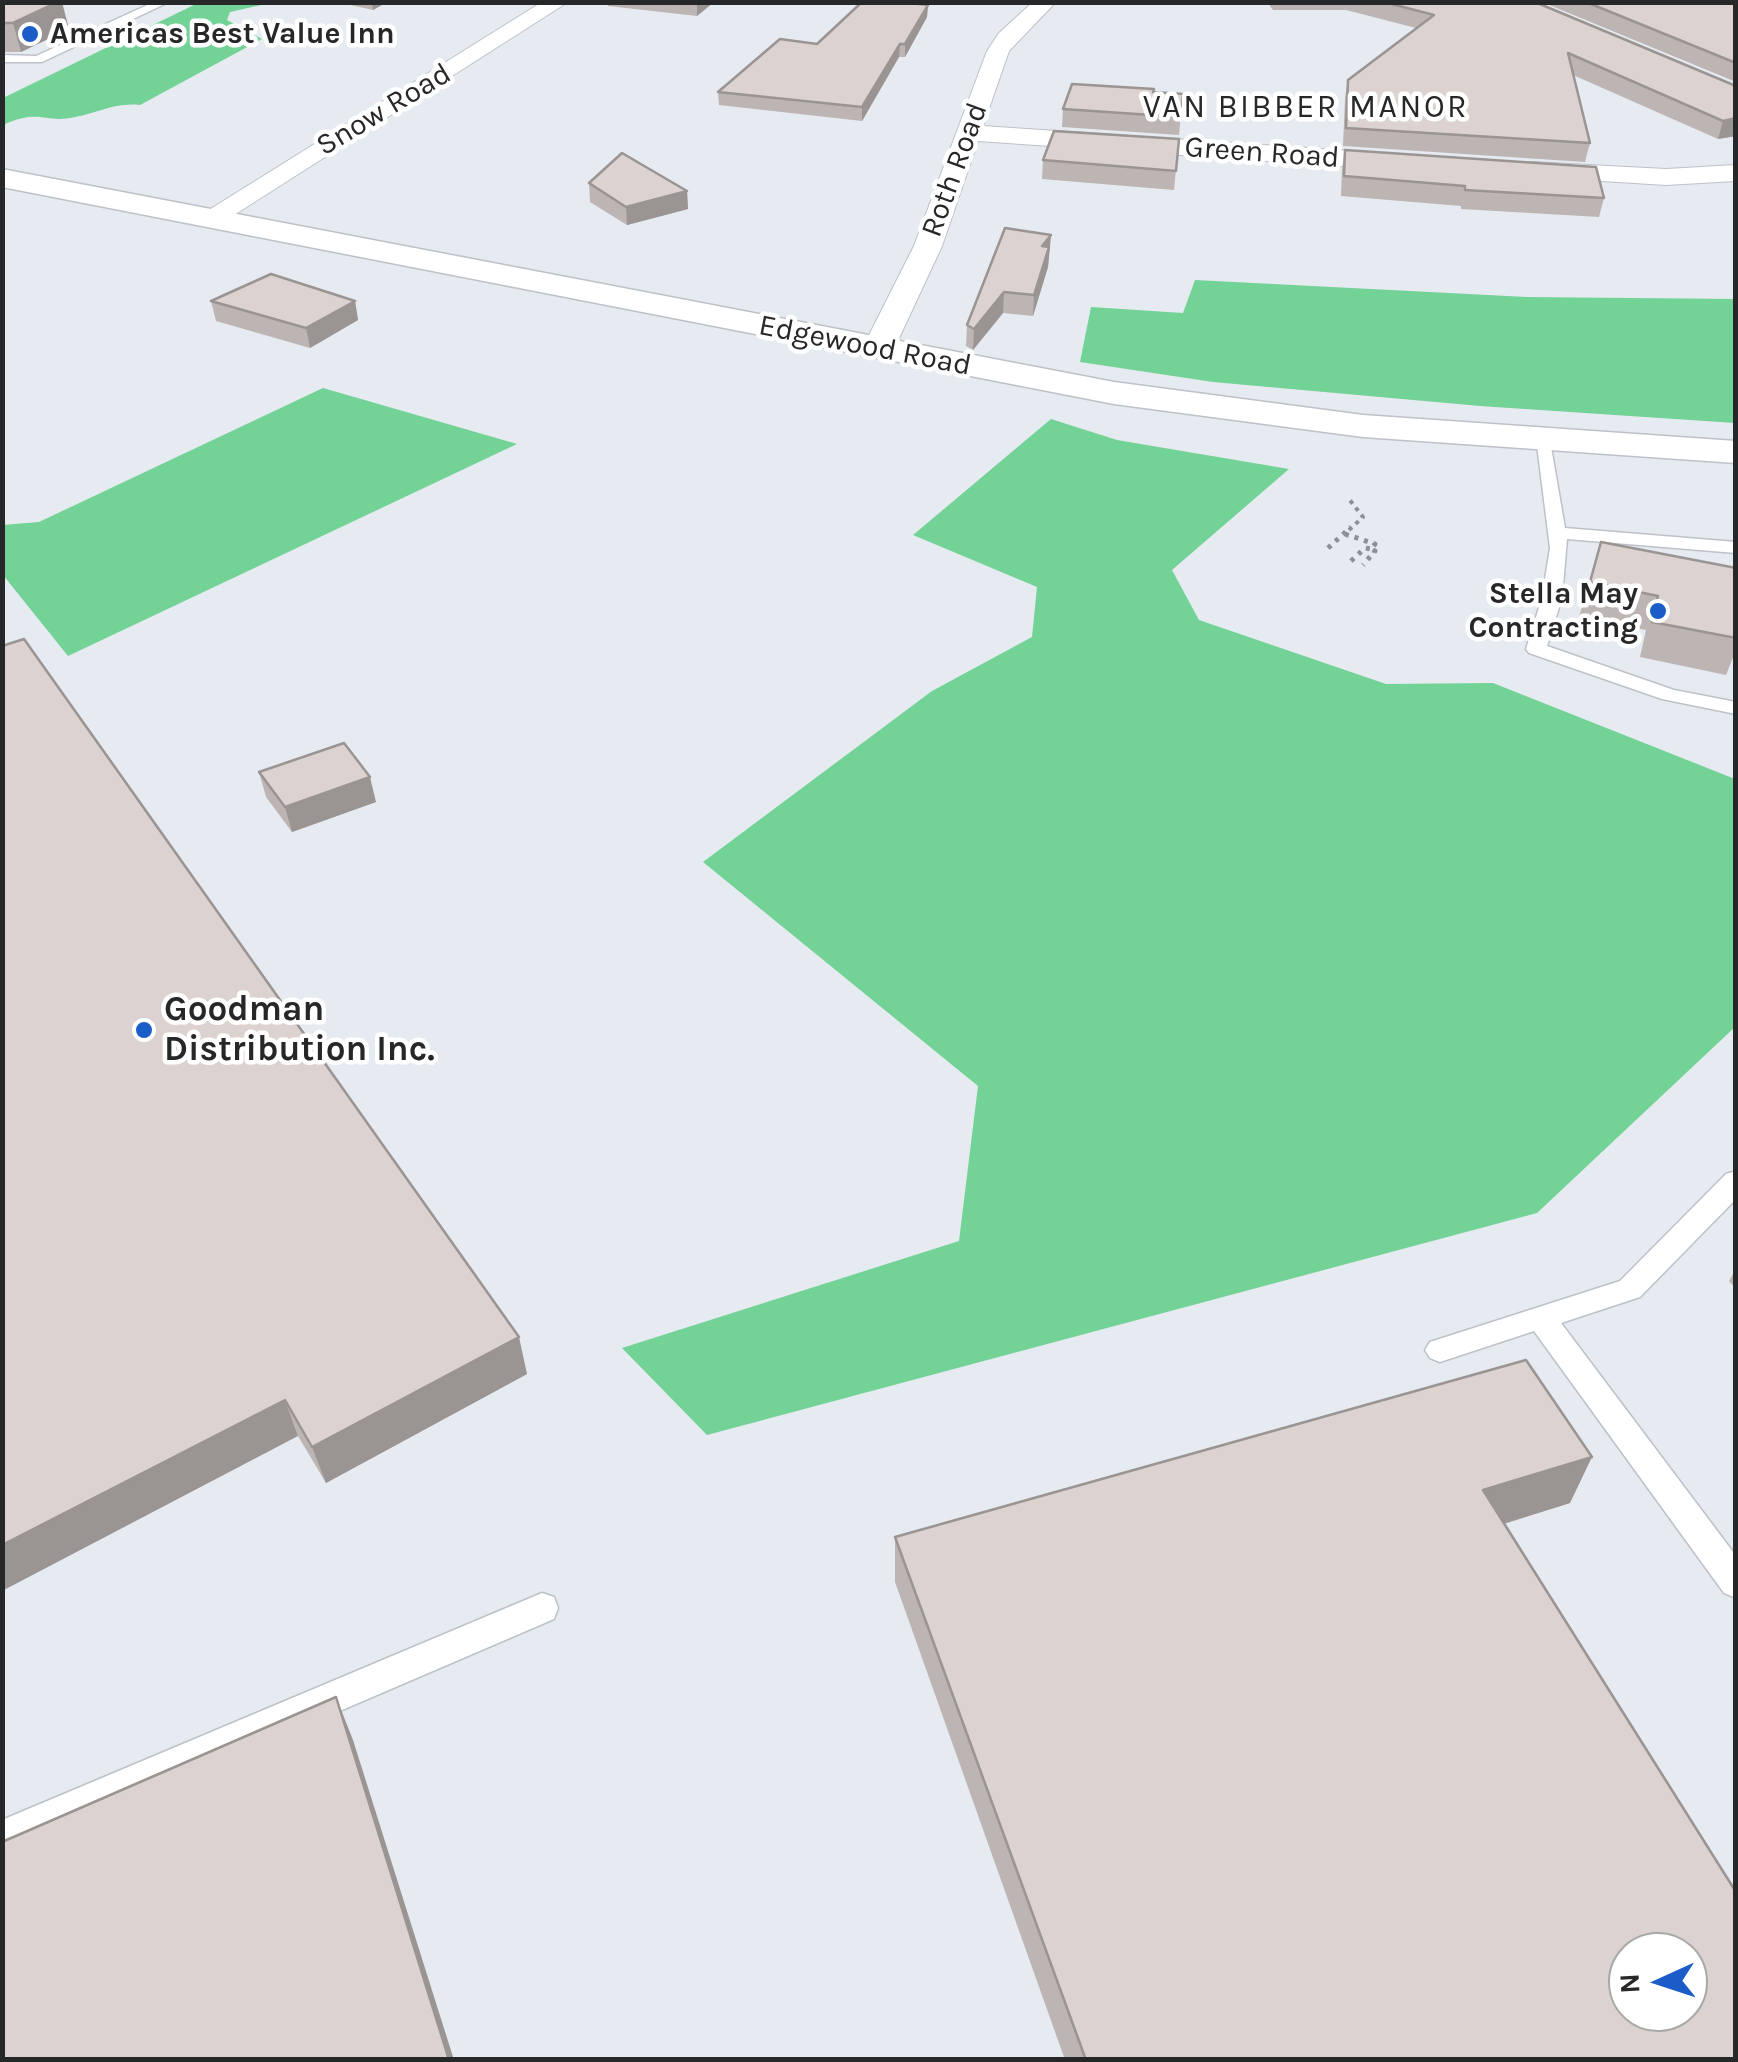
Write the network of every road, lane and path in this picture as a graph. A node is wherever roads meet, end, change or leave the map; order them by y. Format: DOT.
graph roads {
  1 [pos="164,2"];
  2 [pos="558,2"];
  3 [pos="1046,2"];
  4 [pos="2,58"];
  5 [pos="968,133"];
  6 [pos="1431,164"];
  7 [pos="1501,168"];
  8 [pos="1736,173"];
  9 [pos="2,178"];
  10 [pos="210,218"];
  11 [pos="878,349"];
  12 [pos="1542,441"];
  13 [pos="1736,452"];
  14 [pos="1350,499"];
  15 [pos="1558,533"];
  16 [pos="1344,534"];
  17 [pos="1328,548"];
  18 [pos="1736,548"];
  19 [pos="1371,550"];
  20 [pos="1351,561"];
  21 [pos="1362,564"];
  22 [pos="1736,708"];
  23 [pos="1736,1181"];
  24 [pos="1540,1317"];
  25 [pos="1440,1350"];
  26 [pos="1736,1583"];
  27 [pos="542,1608"];
  28 [pos="2,1838"];
  1 -- 4 [label="lane"];
  2 -- 10 [label="street, Snow Road"];
  3 -- 5 [label="street, Roth Road"];
  5 -- 6 [label="street, Green Road"];
  5 -- 11 [label="street, Roth Road"];
  7 -- 8 [label="street"];
  9 -- 10 [label="street, Edgewood Road"];
  10 -- 11 [label="street, Edgewood Road"];
  11 -- 12 [label="street, Edgewood Road"];
  12 -- 13 [label="street, Edgewood Road"];
  12 -- 15 [label="lane"];
  14 -- 16 [label="path"];
  15 -- 18 [label="lane"];
  15 -- 22 [label="lane"];
  16 -- 17 [label="path"];
  16 -- 19 [label="path"];
  19 -- 20 [label="path"];
  19 -- 21 [label="path"];
  23 -- 24 [label="lane"];
  24 -- 25 [label="lane"];
  24 -- 26 [label="lane"];
  27 -- 28 [label="lane"];
}
